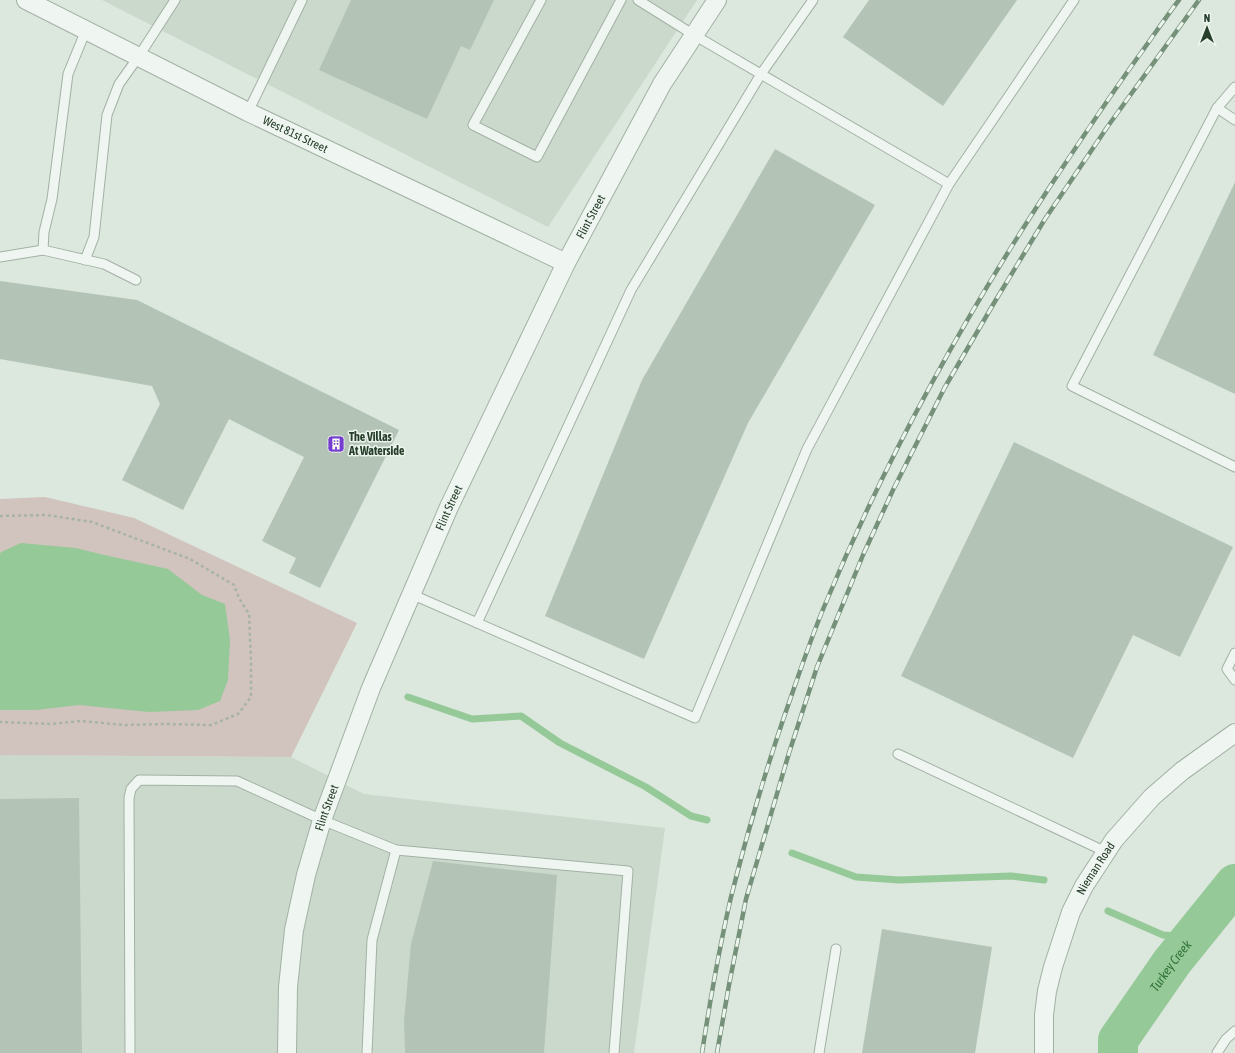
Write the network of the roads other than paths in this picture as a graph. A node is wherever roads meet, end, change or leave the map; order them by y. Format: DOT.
graph roads {
  1 [pos="26,0"];
  2 [pos="175,0"];
  3 [pos="302,0"];
  4 [pos="541,0"];
  5 [pos="621,0"];
  6 [pos="638,0"];
  7 [pos="717,0"];
  8 [pos="813,0"];
  9 [pos="1074,0"];
  10 [pos="86,30"];
  11 [pos="694,35"];
  12 [pos="139,56"];
  13 [pos="761,74"];
  14 [pos="1235,87"];
  15 [pos="1217,108"];
  16 [pos="248,112"];
  17 [pos="1235,120"];
  18 [pos="949,184"];
  19 [pos="43,250"];
  20 [pos="0,257"];
  21 [pos="86,260"];
  22 [pos="566,263"];
  23 [pos="136,280"];
  24 [pos="1235,467"];
  25 [pos="411,594"];
  26 [pos="477,623"];
  27 [pos="1235,653"];
  28 [pos="1235,680"];
  29 [pos="1235,734"];
  30 [pos="898,754"];
  31 [pos="322,820"];
  32 [pos="396,850"];
  33 [pos="1106,852"];
  34 [pos="836,949"];
  35 [pos="1235,1031"];
  36 [pos="130,1053"];
  37 [pos="287,1053"];
  38 [pos="367,1053"];
  39 [pos="614,1053"];
  40 [pos="819,1053"];
  41 [pos="1044,1053"];
  42 [pos="1217,1053"];
  1 -- 10 [label="street, West 81st Street"];
  2 -- 12 [label="lane"];
  3 -- 16 [label="lane"];
  4 -- 5 [label="lane"];
  6 -- 11 [label="lane"];
  7 -- 11 [label="street, Flint Street"];
  8 -- 13 [label="lane"];
  9 -- 18 [label="lane"];
  10 -- 12 [label="street, West 81st Street"];
  10 -- 19 [label="lane"];
  11 -- 13 [label="lane"];
  11 -- 22 [label="street, Flint Street"];
  12 -- 16 [label="street, West 81st Street"];
  12 -- 21 [label="lane"];
  13 -- 18 [label="lane"];
  13 -- 26 [label="lane"];
  14 -- 15 [label="lane"];
  15 -- 17 [label="lane"];
  15 -- 24 [label="lane"];
  16 -- 22 [label="street, West 81st Street"];
  18 -- 26 [label="lane"];
  19 -- 20 [label="lane"];
  19 -- 21 [label="lane"];
  21 -- 23 [label="lane"];
  22 -- 25 [label="street, Flint Street"];
  25 -- 26 [label="lane"];
  25 -- 31 [label="street, Flint Street"];
  27 -- 28 [label="lane"];
  29 -- 33 [label="street, Nieman Road"];
  30 -- 33 [label="lane"];
  31 -- 32 [label="lane"];
  31 -- 36 [label="lane"];
  31 -- 37 [label="street, Flint Street"];
  32 -- 38 [label="lane"];
  32 -- 39 [label="lane"];
  33 -- 41 [label="street, Nieman Road"];
  34 -- 40 [label="lane"];
  35 -- 42 [label="lane"];
}
